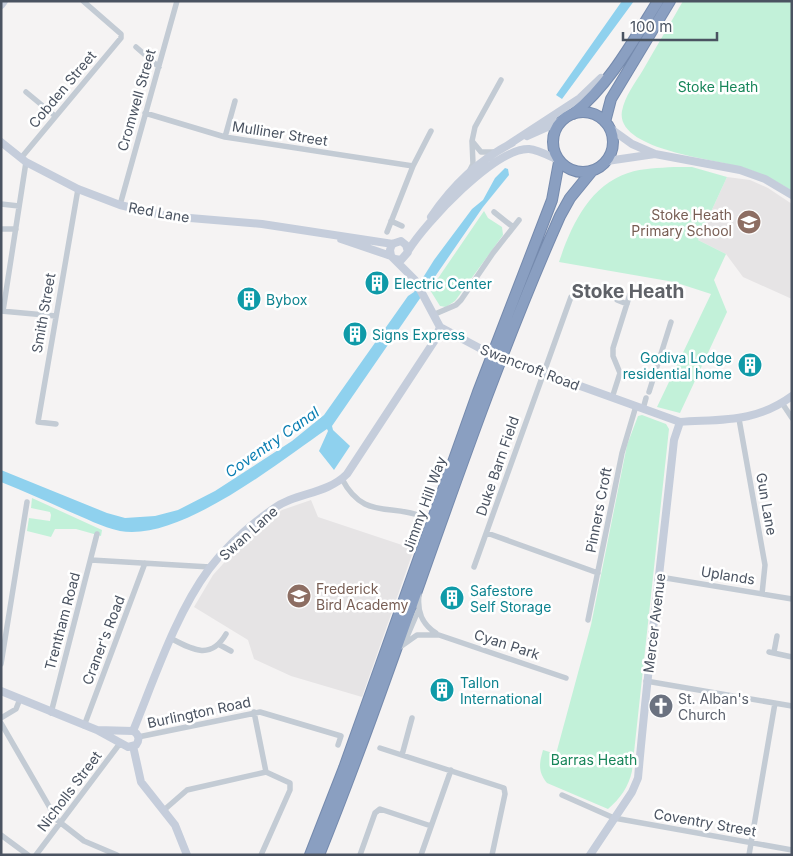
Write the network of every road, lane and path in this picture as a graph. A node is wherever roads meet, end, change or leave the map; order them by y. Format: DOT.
graph roads {
  1 [pos="4,1"];
  2 [pos="83,1"];
  3 [pos="177,1"];
  4 [pos="658,1"];
  5 [pos="670,1"];
  6 [pos="1,5"];
  7 [pos="641,28"];
  8 [pos="136,47"];
  9 [pos="158,67"];
  10 [pos="501,80"];
  11 [pos="26,92"];
  12 [pos="235,101"];
  13 [pos="145,113"];
  14 [pos="571,115"];
  15 [pos="56,116"];
  16 [pos="608,126"];
  17 [pos="431,131"];
  18 [pos="225,137"];
  19 [pos="472,140"];
  20 [pos="1,142"];
  21 [pos="508,145"];
  22 [pos="497,151"];
  23 [pos="472,154"];
  24 [pos="655,154"];
  25 [pos="506,155"];
  26 [pos="23,160"];
  27 [pos="559,161"];
  28 [pos="607,161"];
  29 [pos="480,163"];
  30 [pos="413,166"];
  31 [pos="592,171"];
  32 [pos="469,172"];
  33 [pos="78,190"];
  34 [pos="792,195"];
  35 [pos="1,204"];
  36 [pos="120,205"];
  37 [pos="19,206"];
  38 [pos="494,212"];
  39 [pos="519,220"];
  40 [pos="391,221"];
  41 [pos="426,225"];
  42 [pos="402,226"];
  43 [pos="513,227"];
  44 [pos="16,228"];
  45 [pos="1,229"];
  46 [pos="387,232"];
  47 [pos="420,232"];
  48 [pos="332,235"];
  49 [pos="401,242"];
  50 [pos="393,244"];
  51 [pos="408,252"];
  52 [pos="393,257"];
  53 [pos="413,278"];
  54 [pos="630,294"];
  55 [pos="570,297"];
  56 [pos="617,300"];
  57 [pos="627,304"];
  58 [pos="2,311"];
  59 [pos="435,314"];
  60 [pos="56,316"];
  61 [pos="671,322"];
  62 [pos="440,327"];
  63 [pos="543,373"];
  64 [pos="792,396"];
  65 [pos="612,398"];
  66 [pos="782,403"];
  67 [pos="640,407"];
  68 [pos="792,418"];
  69 [pos="739,419"];
  70 [pos="680,422"];
  71 [pos="56,424"];
  72 [pos="342,479"];
  73 [pos="27,502"];
  74 [pos="421,516"];
  75 [pos="487,533"];
  76 [pos="96,534"];
  77 [pos="91,560"];
  78 [pos="145,563"];
  79 [pos="210,567"];
  80 [pos="474,567"];
  81 [pos="598,574"];
  82 [pos="422,576"];
  83 [pos="660,577"];
  84 [pos="762,594"];
  85 [pos="792,598"];
  86 [pos="419,609"];
  87 [pos="588,620"];
  88 [pos="226,634"];
  89 [pos="439,635"];
  90 [pos="777,636"];
  91 [pos="172,639"];
  92 [pos="404,642"];
  93 [pos="220,645"];
  94 [pos="397,650"];
  95 [pos="231,651"];
  96 [pos="792,657"];
  97 [pos="1,664"];
  98 [pos="566,678"];
  99 [pos="646,681"];
  100 [pos="1,691"];
  101 [pos="20,699"];
  102 [pos="775,703"];
  103 [pos="792,706"];
  104 [pos="254,712"];
  105 [pos="51,713"];
  106 [pos="1,718"];
  107 [pos="412,718"];
  108 [pos="1,723"];
  109 [pos="84,726"];
  110 [pos="97,730"];
  111 [pos="132,733"];
  112 [pos="123,743"];
  113 [pos="133,746"];
  114 [pos="338,746"];
  115 [pos="380,748"];
  116 [pos="402,755"];
  117 [pos="451,770"];
  118 [pos="266,772"];
  119 [pos="562,795"];
  120 [pos="164,810"];
  121 [pos="614,818"];
  122 [pos="60,823"];
  123 [pos="431,826"];
  124 [pos="1,835"];
  125 [pos="751,843"];
  126 [pos="792,850"];
  127 [pos="28,855"];
  128 [pos="36,855"];
  129 [pos="117,855"];
  130 [pos="187,855"];
  131 [pos="261,855"];
  132 [pos="310,855"];
  133 [pos="319,855"];
  134 [pos="360,855"];
  135 [pos="421,855"];
  136 [pos="492,855"];
  137 [pos="590,855"];
  138 [pos="749,855"];
  1 -- 6 [label="street"];
  2 -- 15 [label="street, Cobden Street"];
  3 -- 9 [label="street, Cromwell Street"];
  4 -- 7 [label="highway"];
  5 -- 16 [label="highway"];
  7 -- 14 [label="highway"];
  7 -- 21 [label="street"];
  8 -- 9 [label="street"];
  9 -- 13 [label="street, Cromwell Street"];
  10 -- 19 [label="street"];
  11 -- 15 [label="street"];
  12 -- 18 [label="street"];
  13 -- 18 [label="street, Mulliner Street"];
  13 -- 36 [label="street, Cromwell Street"];
  14 -- 16 [label="highway"];
  14 -- 21 [label="street"];
  14 -- 27 [label="highway"];
  15 -- 26 [label="street, Cobden Street"];
  16 -- 24 [label="street"];
  16 -- 28 [label="highway"];
  17 -- 30 [label="street"];
  18 -- 30 [label="street, Mulliner Street"];
  19 -- 22 [label="street"];
  19 -- 23 [label="street"];
  20 -- 26 [label="street, Red Lane"];
  21 -- 22 [label="street"];
  22 -- 29 [label="street"];
  23 -- 29 [label="street"];
  23 -- 32 [label="street"];
  24 -- 28 [label="street"];
  24 -- 34 [label="street"];
  25 -- 27 [label="street"];
  25 -- 29 [label="street"];
  25 -- 41 [label="street"];
  26 -- 33 [label="street, Red Lane"];
  26 -- 37 [label="street"];
  27 -- 31 [label="highway"];
  27 -- 132 [label="highway, Jimmy Hill Way"];
  28 -- 31 [label="highway"];
  29 -- 32 [label="street"];
  30 -- 40 [label="street"];
  31 -- 82 [label="highway, Jimmy Hill Way"];
  32 -- 41 [label="street"];
  33 -- 36 [label="street, Red Lane"];
  33 -- 60 [label="street, Smith Street"];
  35 -- 37 [label="street"];
  36 -- 48 [label="street, Red Lane"];
  37 -- 44 [label="street"];
  38 -- 43 [label="street"];
  39 -- 43 [label="street"];
  40 -- 42 [label="street"];
  40 -- 46 [label="street"];
  41 -- 47 [label="street"];
  43 -- 59 [label="street"];
  44 -- 45 [label="street"];
  44 -- 58 [label="street"];
  47 -- 49 [label="street"];
  47 -- 51 [label="street"];
  48 -- 50 [label="street, Red Lane"];
  48 -- 52 [label="street, Red Lane"];
  49 -- 50 [label="street"];
  49 -- 51 [label="street"];
  50 -- 52 [label="street"];
  51 -- 52 [label="street"];
  51 -- 53 [label="street"];
  52 -- 53 [label="street"];
  53 -- 59 [label="street"];
  54 -- 57 [label="street"];
  55 -- 63 [label="street, Duke Barn Field"];
  56 -- 57 [label="street"];
  57 -- 65 [label="street"];
  58 -- 60 [label="street"];
  59 -- 62 [label="street"];
  60 -- 71 [label="street, Smith Street"];
  61 -- 67 [label="street, Pinners Croft"];
  62 -- 63 [label="street, Swancroft Road, bridge"];
  62 -- 72 [label="street, Swan Lane"];
  63 -- 65 [label="street, Swancroft Road"];
  63 -- 75 [label="street, Duke Barn Field"];
  64 -- 66 [label="street"];
  65 -- 67 [label="street, Swancroft Road"];
  66 -- 68 [label="street"];
  66 -- 69 [label="street"];
  67 -- 70 [label="street, Swancroft Road"];
  67 -- 81 [label="street, Pinners Croft"];
  69 -- 70 [label="street"];
  69 -- 84 [label="street, Gun Lane"];
  70 -- 83 [label="street, Mercer Avenue"];
  72 -- 74 [label="street"];
  72 -- 79 [label="street, Swan Lane"];
  73 -- 97 [label="street"];
  75 -- 80 [label="street, Duke Barn Field"];
  75 -- 81 [label="street"];
  76 -- 77 [label="street, Trentham Road"];
  77 -- 78 [label="street"];
  77 -- 105 [label="street, Trentham Road"];
  78 -- 79 [label="street"];
  78 -- 109 [label="street, Craner's Road"];
  79 -- 91 [label="street, Swan Lane"];
  81 -- 87 [label="street, Pinners Croft"];
  82 -- 86 [label="street"];
  82 -- 94 [label="highway, Jimmy Hill Way"];
  83 -- 84 [label="street, Uplands"];
  83 -- 99 [label="street, Mercer Avenue"];
  84 -- 85 [label="street, Uplands"];
  86 -- 89 [label="street, Cyan Park"];
  86 -- 92 [label="street"];
  88 -- 93 [label="street"];
  89 -- 92 [label="street, Cyan Park"];
  89 -- 98 [label="street, Cyan Park"];
  90 -- 96 [label="street"];
  91 -- 93 [label="street"];
  91 -- 111 [label="street, Swan Lane"];
  92 -- 94 [label="street"];
  93 -- 95 [label="street"];
  94 -- 133 [label="highway, Jimmy Hill Way"];
  99 -- 102 [label="street"];
  99 -- 121 [label="street, Mercer Avenue"];
  100 -- 101 [label="street"];
  101 -- 105 [label="street"];
  101 -- 106 [label="street"];
  102 -- 103 [label="street"];
  102 -- 125 [label="street"];
  104 -- 111 [label="street, Burlington Road"];
  104 -- 114 [label="street, Burlington Road"];
  104 -- 118 [label="street"];
  105 -- 109 [label="street"];
  107 -- 116 [label="street"];
  108 -- 122 [label="street"];
  109 -- 110 [label="street"];
  110 -- 111 [label="street"];
  110 -- 112 [label="street"];
  111 -- 112 [label="street"];
  111 -- 113 [label="street"];
  112 -- 113 [label="street"];
  112 -- 122 [label="street, Nicholls Street"];
  113 -- 120 [label="street"];
  115 -- 116 [label="street"];
  116 -- 117 [label="street"];
  117 -- 123 [label="street"];
  117 -- 136 [label="street"];
  118 -- 120 [label="street"];
  118 -- 131 [label="street"];
  119 -- 121 [label="street, Coventry Street"];
  120 -- 130 [label="street"];
  121 -- 125 [label="street, Coventry Street"];
  121 -- 137 [label="street, Mercer Avenue"];
  122 -- 128 [label="street, Nicholls Street"];
  122 -- 129 [label="street"];
  123 -- 134 [label="street"];
  123 -- 135 [label="street"];
  124 -- 127 [label="street"];
  125 -- 126 [label="street, Coventry Street"];
  125 -- 138 [label="street"];
}
